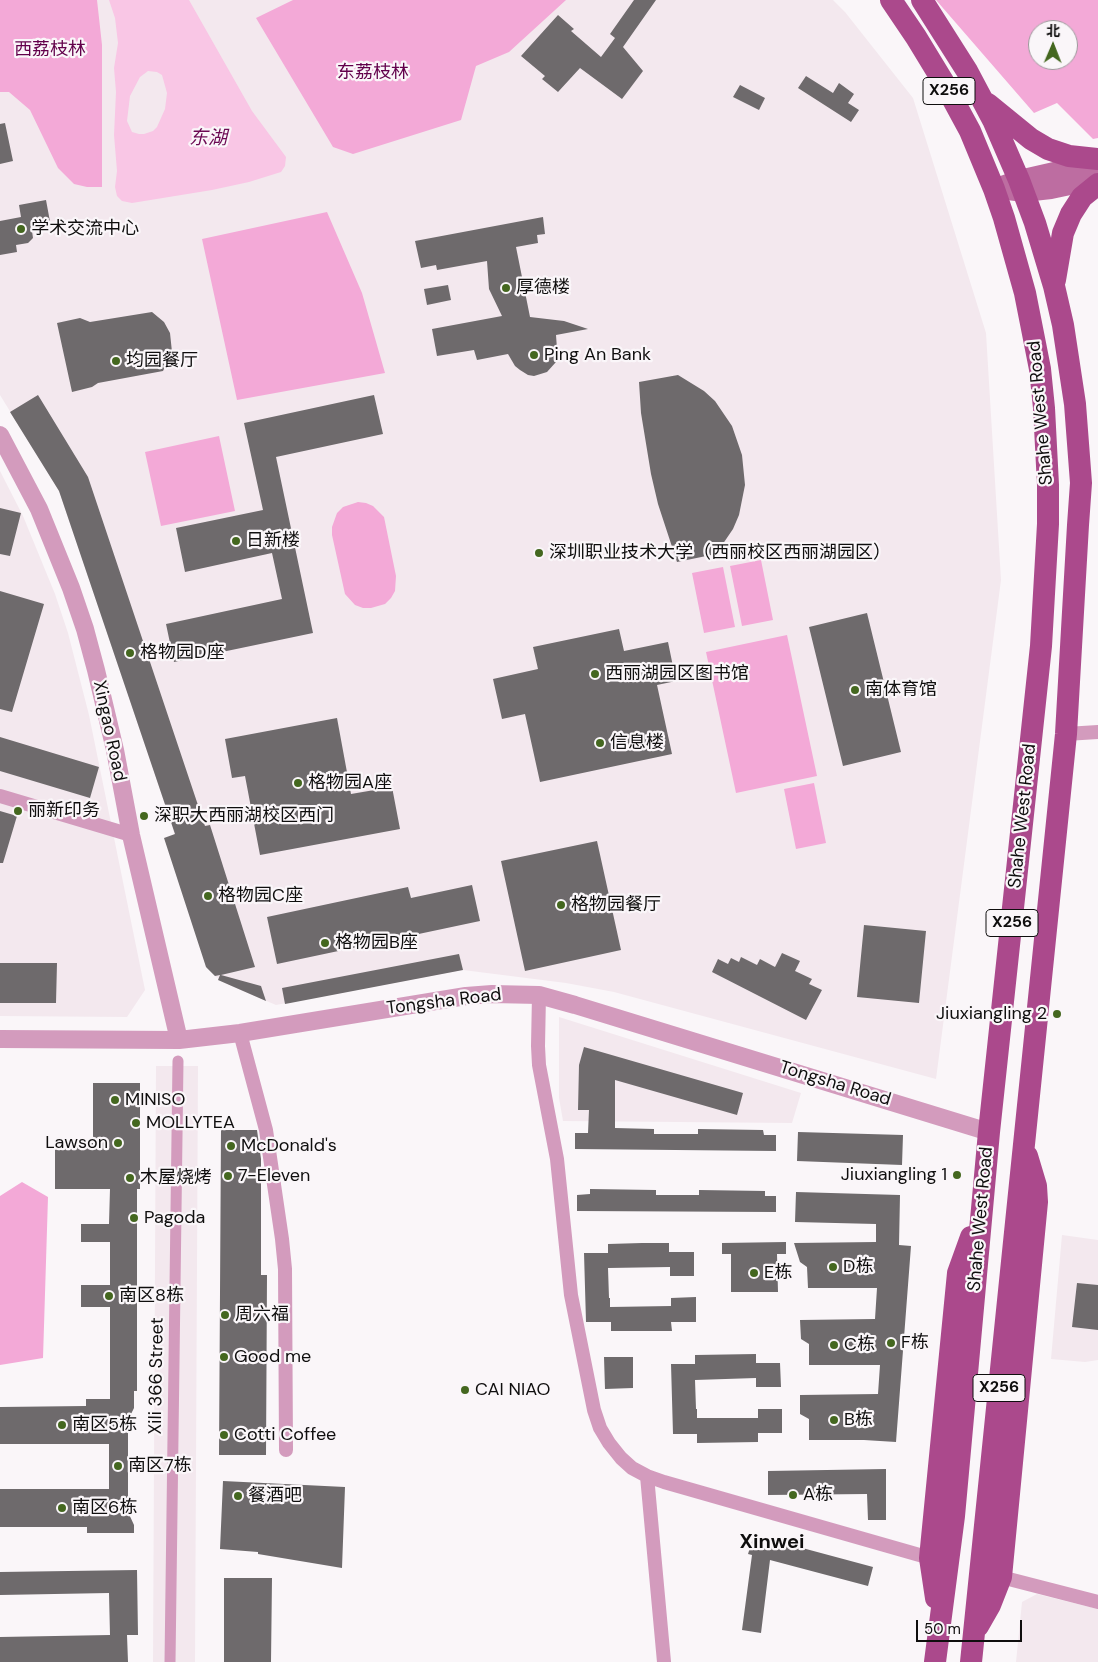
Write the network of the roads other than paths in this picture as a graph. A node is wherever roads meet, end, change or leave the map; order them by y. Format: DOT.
graph roads {
  1 [pos="891,0"];
  2 [pos="922,0"];
  3 [pos="982,99"];
  4 [pos="1098,160"];
  5 [pos="1098,179"];
  6 [pos="1098,184"];
  7 [pos="1021,186"];
  8 [pos="994,189"];
  9 [pos="1054,286"];
  10 [pos="0,435"];
  11 [pos="1098,732"];
  12 [pos="1066,734"];
  13 [pos="0,796"];
  14 [pos="131,835"];
  15 [pos="539,995"];
  16 [pos="240,1033"];
  17 [pos="0,1038"];
  18 [pos="180,1040"];
  19 [pos="178,1061"];
  20 [pos="990,1132"];
  21 [pos="1024,1144"];
  22 [pos="983,1202"];
  23 [pos="286,1450"];
  24 [pos="647,1476"];
  25 [pos="930,1558"];
  26 [pos="1001,1576"];
  27 [pos="1098,1602"];
  28 [pos="939,1632"];
  29 [pos="974,1633"];
  30 [pos="170,1662"];
  31 [pos="664,1662"];
  32 [pos="935,1662"];
  33 [pos="971,1662"];
  1 -- 8 [label="main road, Shahe West Road / X256"];
  2 -- 3 [label="main road, Shahe West Road / X256"];
  3 -- 4 [label="main road"];
  3 -- 7 [label="main road, Shahe West Road / X256"];
  4 -- 7 [label="main road"];
  5 -- 7 [label="main road"];
  6 -- 9 [label="main road"];
  7 -- 8 [label="main road"];
  7 -- 9 [label="main road, Shahe West Road / X256"];
  8 -- 20 [label="main road, Shahe West Road / X256"];
  9 -- 12 [label="main road, Shahe West Road / X256"];
  10 -- 14 [label="street, Xingao Road"];
  11 -- 12 [label="street"];
  12 -- 21 [label="main road, Shahe West Road / X256"];
  13 -- 14 [label="street"];
  14 -- 18 [label="street, Xingao Road"];
  15 -- 16 [label="street, Tongsha Road"];
  15 -- 20 [label="street, Tongsha Road"];
  15 -- 24 [label="street"];
  16 -- 18 [label="street, Tongsha Road"];
  16 -- 23 [label="street"];
  17 -- 18 [label="street, Tongsha Road"];
  19 -- 30 [label="street, Xili 366 Street"];
  20 -- 22 [label="main road, Shahe West Road / X256"];
  21 -- 26 [label="main road"];
  21 -- 29 [label="main road, Shahe West Road / X256"];
  22 -- 25 [label="main road"];
  22 -- 28 [label="main road, Shahe West Road / X256"];
  24 -- 25 [label="street"];
  24 -- 31 [label="street"];
  25 -- 28 [label="main road"];
  26 -- 27 [label="street"];
  26 -- 29 [label="main road"];
  28 -- 32 [label="main road, Shahe West Road / X256"];
  29 -- 33 [label="main road, Shahe West Road / X256"];
}
